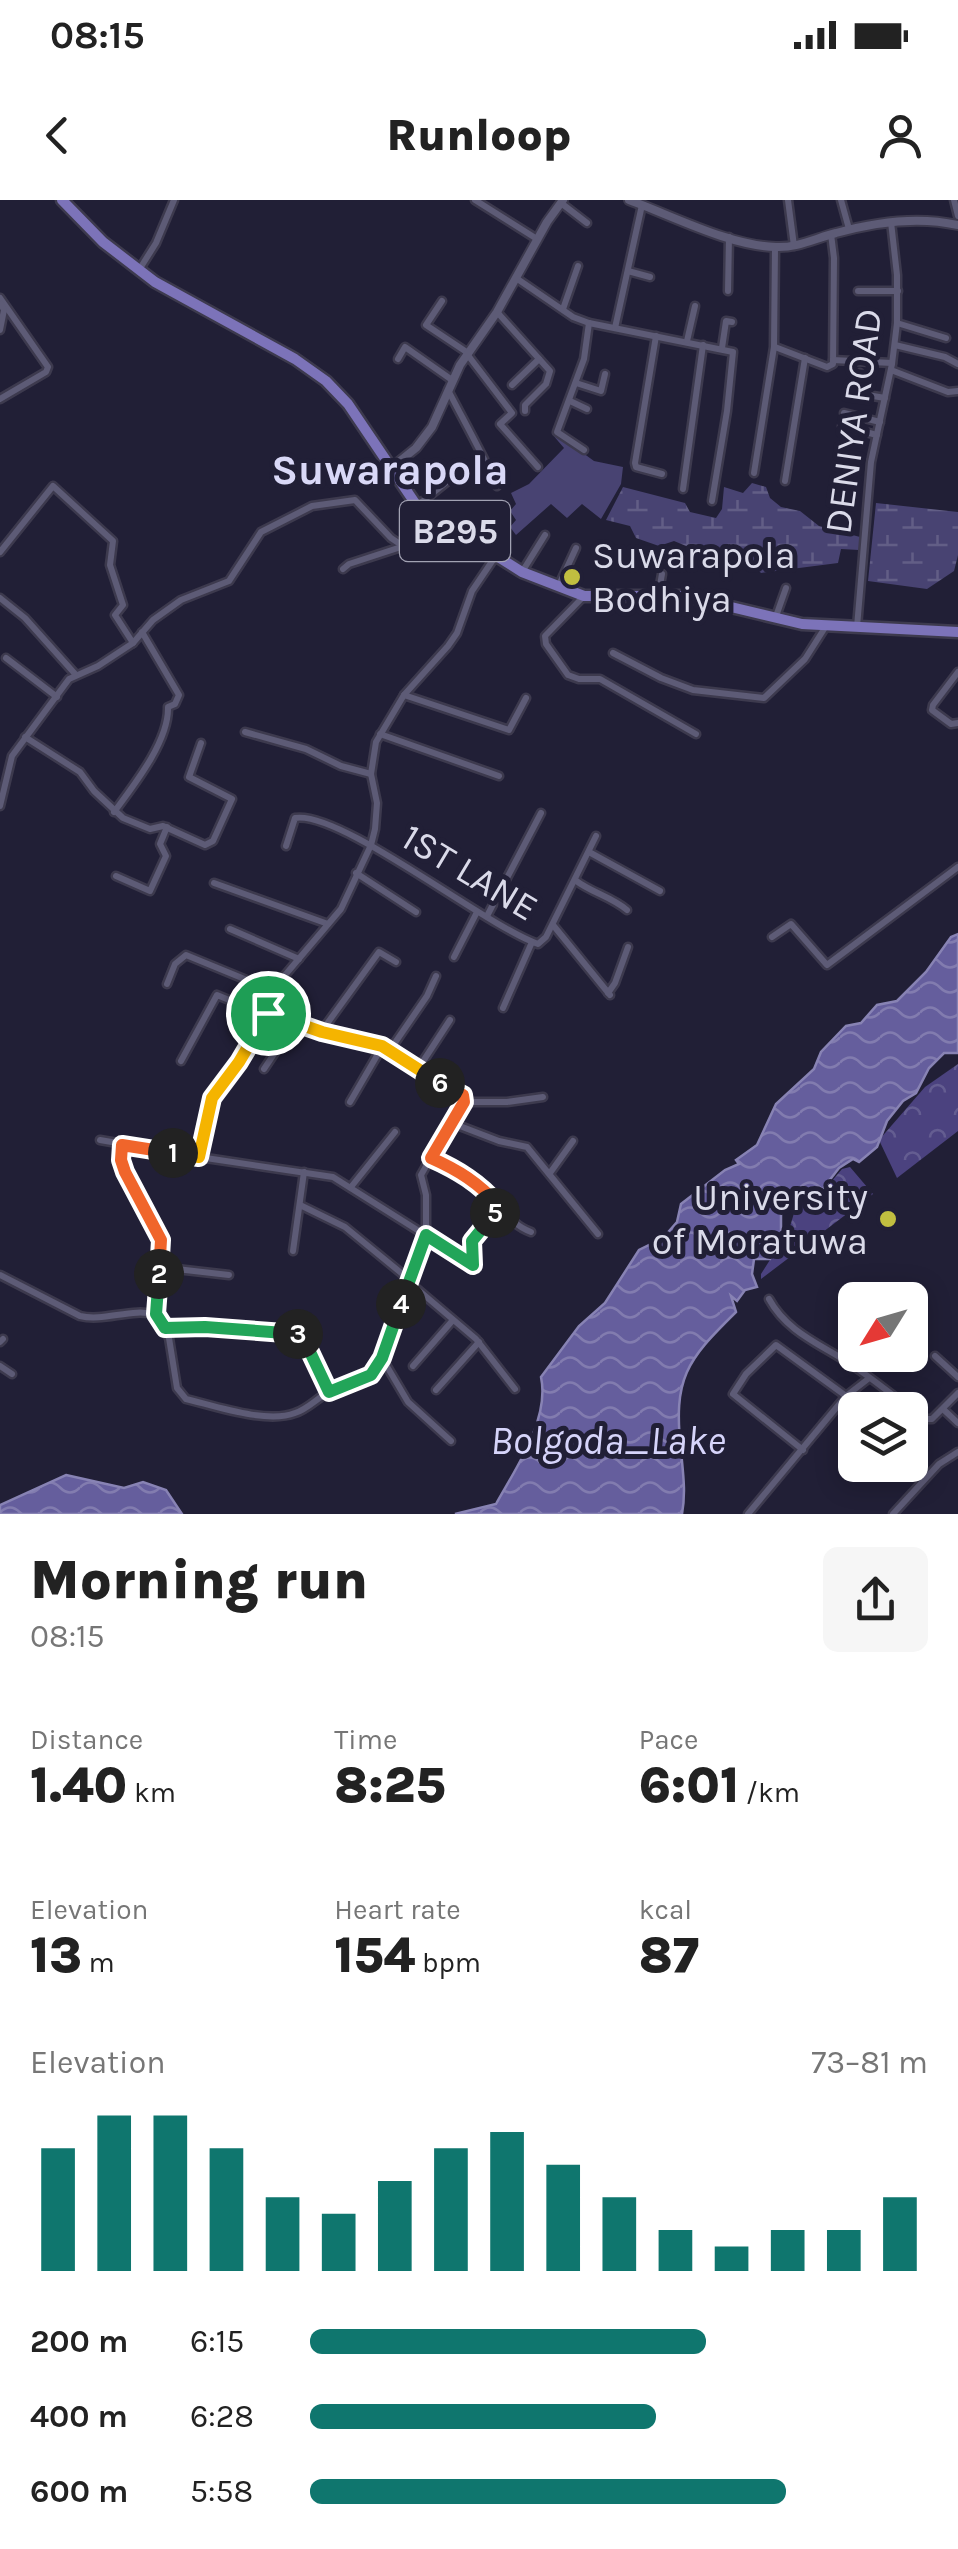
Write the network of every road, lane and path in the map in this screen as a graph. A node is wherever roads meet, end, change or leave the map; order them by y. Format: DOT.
graph roads {
  1 [pos="62,200"];
  2 [pos="174,200"];
  3 [pos="475,200"];
  4 [pos="630,200"];
  5 [pos="788,200"];
  6 [pos="842,200"];
  7 [pos="954,200"];
  8 [pos="562,201"];
  9 [pos="642,205"];
  10 [pos="958,216"];
  11 [pos="891,222"];
  12 [pos="587,223"];
  13 [pos="958,224"];
  14 [pos="849,229"];
  15 [pos="831,234"];
  16 [pos="730,237"];
  17 [pos="537,239"];
  18 [pos="794,246"];
  19 [pos="775,248"];
  20 [pos="578,266"];
  21 [pos="140,270"];
  22 [pos="628,272"];
  23 [pos="650,277"];
  24 [pos="516,278"];
  25 [pos="728,291"];
  26 [pos="858,291"];
  27 [pos="898,291"];
  28 [pos="0,300"];
  29 [pos="442,302"];
  30 [pos="694,306"];
  31 [pos="564,309"];
  32 [pos="496,312"];
  33 [pos="573,317"];
  34 [pos="732,322"];
  35 [pos="589,323"];
  36 [pos="897,324"];
  37 [pos="569,328"];
  38 [pos="615,328"];
  39 [pos="0,330"];
  40 [pos="656,336"];
  41 [pos="946,338"];
  42 [pos="687,342"];
  43 [pos="702,345"];
  44 [pos="895,345"];
  45 [pos="774,347"];
  46 [pos="722,348"];
  47 [pos="467,354"];
  48 [pos="805,358"];
  49 [pos="398,359"];
  50 [pos="538,359"];
  51 [pos="834,360"];
  52 [pos="958,364"];
  53 [pos="892,367"];
  54 [pos="860,373"];
  55 [pos="605,374"];
  56 [pos="452,380"];
  57 [pos="576,383"];
  58 [pos="512,385"];
  59 [pos="448,390"];
  60 [pos="958,392"];
  61 [pos="886,398"];
  62 [pos="0,399"];
  63 [pos="570,400"];
  64 [pos="587,409"];
  65 [pos="525,411"];
  66 [pos="844,414"];
  67 [pos="880,422"];
  68 [pos="842,426"];
  69 [pos="877,435"];
  70 [pos="584,450"];
  71 [pos="538,467"];
  72 [pos="390,469"];
  73 [pos="662,474"];
  74 [pos="754,474"];
  75 [pos="785,478"];
  76 [pos="448,481"];
  77 [pos="497,486"];
  78 [pos="683,489"];
  79 [pos="712,500"];
  80 [pos="417,506"];
  81 [pos="503,515"];
  82 [pos="434,520"];
  83 [pos="0,533"];
  84 [pos="545,535"];
  85 [pos="10,540"];
  86 [pos="474,543"];
  87 [pos="402,547"];
  88 [pos="576,548"];
  89 [pos="0,552"];
  90 [pos="494,557"];
  91 [pos="343,570"];
  92 [pos="522,572"];
  93 [pos="662,574"];
  94 [pos="558,588"];
  95 [pos="786,588"];
  96 [pos="584,596"];
  97 [pos="658,596"];
  98 [pos="0,598"];
  99 [pos="775,619"];
  100 [pos="826,626"];
  101 [pos="857,628"];
  102 [pos="142,632"];
  103 [pos="958,632"];
  104 [pos="133,642"];
  105 [pos="613,653"];
  106 [pos="6,658"];
  107 [pos="958,672"];
  108 [pos="76,675"];
  109 [pos="404,695"];
  110 [pos="56,697"];
  111 [pos="526,698"];
  112 [pos="958,723"];
  113 [pos="245,732"];
  114 [pos="380,734"];
  115 [pos="696,734"];
  116 [pos="25,737"];
  117 [pos="200,743"];
  118 [pos="371,774"];
  119 [pos="499,776"];
  120 [pos="0,806"];
  121 [pos="114,812"];
  122 [pos="541,813"];
  123 [pos="167,827"];
  124 [pos="596,836"];
  125 [pos="371,845"];
  126 [pos="286,846"];
  127 [pos="588,852"];
  128 [pos="958,867"];
  129 [pos="356,873"];
  130 [pos="116,876"];
  131 [pos="575,880"];
  132 [pos="214,883"];
  133 [pos="660,891"];
  134 [pos="628,910"];
  135 [pos="416,912"];
  136 [pos="478,912"];
  137 [pos="487,916"];
  138 [pos="328,924"];
  139 [pos="552,924"];
  140 [pos="230,928"];
  141 [pos="772,937"];
  142 [pos="532,942"];
  143 [pos="628,948"];
  144 [pos="454,956"];
  145 [pos="299,960"];
  146 [pos="396,962"];
  147 [pos="436,976"];
  148 [pos="167,984"];
  149 [pos="272,990"];
  150 [pos="258,1007"];
  151 [pos="503,1008"];
  152 [pos="268,1013"];
  153 [pos="450,1020"];
  154 [pos="296,1021"];
  155 [pos="322,1032"];
  156 [pos="386,1048"];
  157 [pos="181,1061"];
  158 [pos="418,1068"];
  159 [pos="264,1070"];
  160 [pos="542,1097"];
  161 [pos="350,1102"];
  162 [pos="464,1102"];
  163 [pos="452,1123"];
  164 [pos="394,1132"];
  165 [pos="100,1140"];
  166 [pos="573,1141"];
  167 [pos="122,1145"];
  168 [pos="199,1157"];
  169 [pos="431,1158"];
  170 [pos="304,1172"];
  171 [pos="550,1173"];
  172 [pos="351,1187"];
  173 [pos="300,1205"];
  174 [pos="498,1205"];
  175 [pos="531,1232"];
  176 [pos="598,1234"];
  177 [pos="426,1235"];
  178 [pos="293,1251"];
  179 [pos="159,1267"];
  180 [pos="0,1275"];
  181 [pos="229,1275"];
  182 [pos="410,1282"];
  183 [pos="769,1299"];
  184 [pos="156,1314"];
  185 [pos="452,1320"];
  186 [pos="165,1328"];
  187 [pos="479,1342"];
  188 [pos="935,1356"];
  189 [pos="382,1358"];
  190 [pos="0,1366"];
  191 [pos="412,1366"];
  192 [pos="12,1374"];
  193 [pos="958,1377"];
  194 [pos="868,1379"];
  195 [pos="515,1389"];
  196 [pos="436,1390"];
  197 [pos="329,1392"];
  198 [pos="841,1392"];
  199 [pos="851,1392"];
  200 [pos="958,1393"];
  201 [pos="838,1406"];
  202 [pos="942,1409"];
  203 [pos="958,1423"];
  204 [pos="451,1441"];
  205 [pos="804,1450"];
  206 [pos="958,1452"];
  207 [pos="748,1514"];
  208 [pos="894,1514"];
  1 -- 21 [label="main road, B295"];
  2 -- 21 [label="street"];
  3 -- 17 [label="street"];
  4 -- 9 [label="street"];
  5 -- 18 [label="street"];
  6 -- 14 [label="street"];
  7 -- 10 [label="street"];
  8 -- 12 [label="street"];
  8 -- 17 [label="street"];
  9 -- 16 [label="street"];
  9 -- 22 [label="street"];
  11 -- 13 [label="street"];
  11 -- 14 [label="street"];
  11 -- 27 [label="street, DENIYA ROAD"];
  14 -- 15 [label="street"];
  15 -- 18 [label="street"];
  15 -- 51 [label="street"];
  16 -- 19 [label="street"];
  16 -- 25 [label="street"];
  17 -- 24 [label="street"];
  18 -- 19 [label="street"];
  19 -- 45 [label="street"];
  20 -- 31 [label="street"];
  21 -- 72 [label="main road, B295"];
  22 -- 23 [label="street"];
  22 -- 38 [label="street"];
  24 -- 31 [label="street"];
  24 -- 32 [label="street"];
  26 -- 27 [label="street"];
  27 -- 36 [label="street, DENIYA ROAD"];
  28 -- 39 [label="street"];
  28 -- 62 [label="street"];
  29 -- 47 [label="street"];
  30 -- 42 [label="street"];
  31 -- 33 [label="street"];
  32 -- 47 [label="street"];
  32 -- 50 [label="street"];
  33 -- 35 [label="street"];
  33 -- 37 [label="street"];
  34 -- 46 [label="street"];
  35 -- 38 [label="street"];
  35 -- 57 [label="street"];
  36 -- 41 [label="street"];
  36 -- 44 [label="street, DENIYA ROAD"];
  38 -- 40 [label="street"];
  40 -- 42 [label="street"];
  40 -- 73 [label="street"];
  42 -- 43 [label="street"];
  43 -- 46 [label="street"];
  43 -- 78 [label="street"];
  44 -- 52 [label="street"];
  44 -- 53 [label="street, DENIYA ROAD"];
  45 -- 48 [label="street"];
  45 -- 74 [label="street"];
  46 -- 79 [label="street"];
  47 -- 56 [label="street"];
  47 -- 71 [label="street"];
  48 -- 51 [label="street"];
  48 -- 75 [label="street"];
  49 -- 56 [label="street"];
  50 -- 58 [label="street"];
  50 -- 65 [label="street"];
  51 -- 53 [label="street"];
  53 -- 60 [label="street"];
  53 -- 61 [label="street, DENIYA ROAD"];
  54 -- 61 [label="street"];
  55 -- 57 [label="street"];
  56 -- 59 [label="street"];
  57 -- 63 [label="street"];
  59 -- 72 [label="street"];
  59 -- 77 [label="street"];
  61 -- 67 [label="street, DENIYA ROAD"];
  63 -- 64 [label="street"];
  63 -- 70 [label="street"];
  66 -- 67 [label="street"];
  67 -- 69 [label="street, DENIYA ROAD"];
  68 -- 69 [label="street"];
  69 -- 101 [label="street, DENIYA ROAD"];
  72 -- 80 [label="main road, B295"];
  76 -- 80 [label="street"];
  80 -- 82 [label="main road, B295"];
  81 -- 86 [label="street"];
  82 -- 86 [label="main road, B295"];
  82 -- 87 [label="street"];
  83 -- 85 [label="street"];
  84 -- 92 [label="street"];
  85 -- 89 [label="street"];
  85 -- 104 [label="street"];
  86 -- 90 [label="main road, B295"];
  87 -- 91 [label="street"];
  87 -- 102 [label="street"];
  88 -- 94 [label="street"];
  90 -- 92 [label="main road, B295"];
  90 -- 109 [label="street"];
  92 -- 94 [label="main road, B295"];
  93 -- 97 [label="street"];
  94 -- 96 [label="main road, B295"];
  95 -- 99 [label="street"];
  96 -- 97 [label="main road, B295"];
  96 -- 115 [label="street"];
  97 -- 99 [label="main road, B295"];
  98 -- 108 [label="street"];
  99 -- 100 [label="main road, B295"];
  100 -- 101 [label="main road, B295"];
  100 -- 105 [label="street"];
  101 -- 103 [label="main road, B295"];
  102 -- 104 [label="street"];
  102 -- 121 [label="street"];
  104 -- 108 [label="street"];
  106 -- 110 [label="street"];
  107 -- 112 [label="street"];
  108 -- 110 [label="street"];
  109 -- 111 [label="street"];
  109 -- 114 [label="street"];
  110 -- 116 [label="street"];
  113 -- 118 [label="street"];
  114 -- 118 [label="street"];
  114 -- 119 [label="street"];
  116 -- 120 [label="street"];
  116 -- 121 [label="street"];
  117 -- 123 [label="street"];
  118 -- 125 [label="street"];
  121 -- 123 [label="street"];
  122 -- 137 [label="street"];
  123 -- 130 [label="street"];
  124 -- 127 [label="street, 1ST LANE"];
  125 -- 126 [label="street, 1ST LANE"];
  125 -- 129 [label="street"];
  125 -- 136 [label="street, 1ST LANE"];
  127 -- 131 [label="street, 1ST LANE"];
  127 -- 133 [label="street"];
  128 -- 141 [label="street"];
  129 -- 135 [label="street"];
  129 -- 138 [label="street"];
  131 -- 134 [label="street"];
  131 -- 139 [label="street, 1ST LANE"];
  132 -- 138 [label="street"];
  136 -- 137 [label="street, 1ST LANE"];
  136 -- 144 [label="street"];
  137 -- 142 [label="street, 1ST LANE"];
  138 -- 145 [label="street"];
  139 -- 142 [label="street, 1ST LANE"];
  139 -- 143 [label="street"];
  140 -- 145 [label="street"];
  142 -- 151 [label="street"];
  145 -- 149 [label="street"];
  146 -- 155 [label="street"];
  147 -- 156 [label="street"];
  148 -- 149 [label="street"];
  149 -- 150 [label="street"];
  150 -- 152 [label="street"];
  150 -- 157 [label="street"];
  152 -- 154 [label="street"];
  152 -- 168 [label="street"];
  153 -- 158 [label="street"];
  154 -- 155 [label="street"];
  154 -- 159 [label="street"];
  155 -- 156 [label="street"];
  156 -- 158 [label="street"];
  156 -- 161 [label="street"];
  158 -- 162 [label="street"];
  160 -- 162 [label="street"];
  162 -- 163 [label="street"];
  163 -- 169 [label="street"];
  163 -- 171 [label="street"];
  164 -- 172 [label="street"];
  165 -- 167 [label="street"];
  166 -- 171 [label="street"];
  167 -- 168 [label="street"];
  167 -- 179 [label="street"];
  168 -- 170 [label="street"];
  169 -- 174 [label="street"];
  169 -- 177 [label="street"];
  170 -- 172 [label="street"];
  170 -- 173 [label="street"];
  171 -- 176 [label="street"];
  172 -- 177 [label="street"];
  173 -- 178 [label="street"];
  173 -- 182 [label="street"];
  174 -- 175 [label="street"];
  174 -- 177 [label="street"];
  177 -- 182 [label="street"];
  179 -- 181 [label="street"];
  179 -- 184 [label="street"];
  180 -- 184 [label="street"];
  182 -- 185 [label="street"];
  182 -- 189 [label="street"];
  183 -- 194 [label="street"];
  184 -- 186 [label="street"];
  185 -- 187 [label="street"];
  185 -- 191 [label="street"];
  186 -- 197 [label="street"];
  186 -- 197 [label="street"];
  187 -- 195 [label="street"];
  187 -- 196 [label="street"];
  188 -- 193 [label="street"];
  189 -- 197 [label="street"];
  189 -- 204 [label="street"];
  190 -- 192 [label="street"];
  194 -- 199 [label="street"];
  194 -- 202 [label="street"];
  198 -- 205 [label="street"];
  200 -- 202 [label="street"];
  201 -- 205 [label="street"];
  202 -- 203 [label="street"];
  205 -- 207 [label="street"];
  206 -- 208 [label="street"];
}
